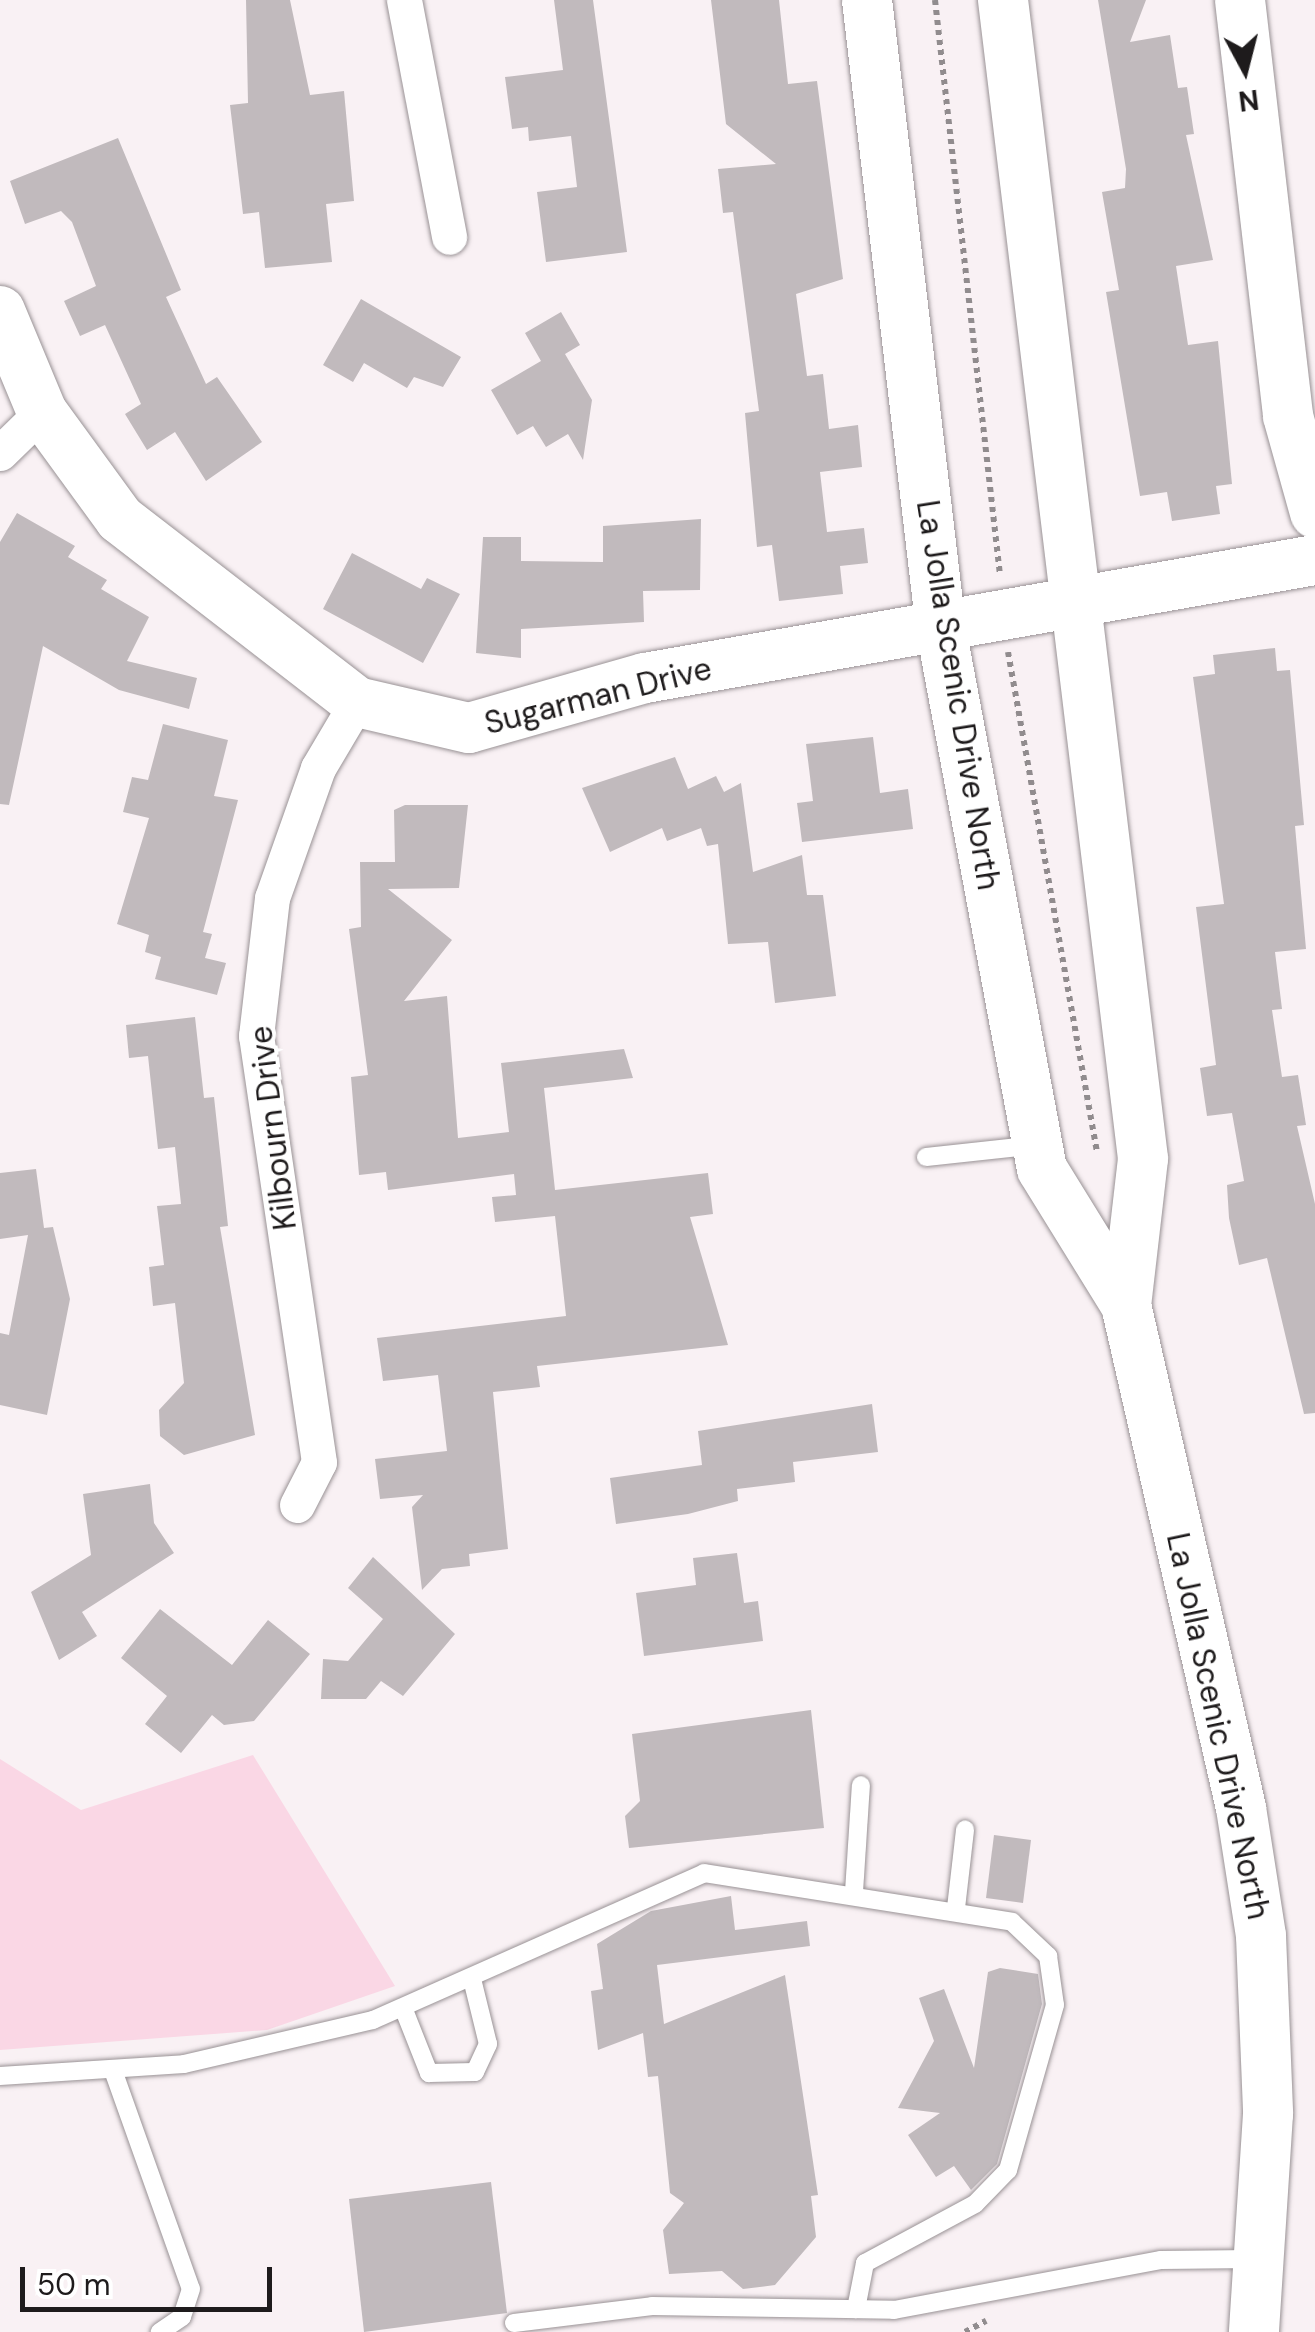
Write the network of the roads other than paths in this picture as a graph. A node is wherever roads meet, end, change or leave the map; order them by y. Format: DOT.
graph roads {
  1 [pos="404,0"];
  2 [pos="868,0"];
  3 [pos="1003,0"];
  4 [pos="1240,0"];
  5 [pos="449,237"];
  6 [pos="0,311"];
  7 [pos="42,412"];
  8 [pos="0,453"];
  9 [pos="1315,512"];
  10 [pos="1315,560"];
  11 [pos="1074,606"];
  12 [pos="940,628"];
  13 [pos="357,702"];
  14 [pos="1037,1145"];
  15 [pos="926,1157"];
  16 [pos="1126,1304"];
  17 [pos="298,1504"];
  18 [pos="861,1785"];
  19 [pos="965,1830"];
  20 [pos="854,1892"];
  21 [pos="956,1908"];
  22 [pos="473,1983"];
  23 [pos="404,2010"];
  24 [pos="114,2073"];
  25 [pos="0,2076"];
  26 [pos="1259,2258"];
  27 [pos="856,2308"];
  28 [pos="514,2324"];
  29 [pos="160,2332"];
  30 [pos="1254,2332"];
  1 -- 5 [label="street"];
  2 -- 12 [label="main road, La Jolla Scenic Drive North"];
  3 -- 11 [label="main road, La Jolla Scenic Drive North"];
  4 -- 9 [label="main road"];
  6 -- 7 [label="main road, Sugarman Drive"];
  7 -- 8 [label="street"];
  7 -- 13 [label="main road, Sugarman Drive"];
  10 -- 11 [label="main road, Sugarman Drive"];
  11 -- 12 [label="main road, Sugarman Drive"];
  11 -- 16 [label="main road, La Jolla Scenic Drive North"];
  12 -- 13 [label="main road, Sugarman Drive"];
  12 -- 14 [label="main road, La Jolla Scenic Drive North"];
  13 -- 17 [label="street, Kilbourn Drive"];
  14 -- 15 [label="lane"];
  14 -- 16 [label="main road, La Jolla Scenic Drive North"];
  16 -- 26 [label="main road, La Jolla Scenic Drive North"];
  18 -- 20 [label="lane"];
  19 -- 21 [label="lane"];
  20 -- 21 [label="lane"];
  20 -- 22 [label="lane"];
  21 -- 27 [label="lane"];
  22 -- 23 [label="lane"];
  22 -- 23 [label="lane"];
  23 -- 24 [label="lane"];
  24 -- 25 [label="lane"];
  24 -- 29 [label="lane"];
  26 -- 27 [label="lane"];
  26 -- 30 [label="main road, La Jolla Scenic Drive North"];
  27 -- 28 [label="lane"];
}
